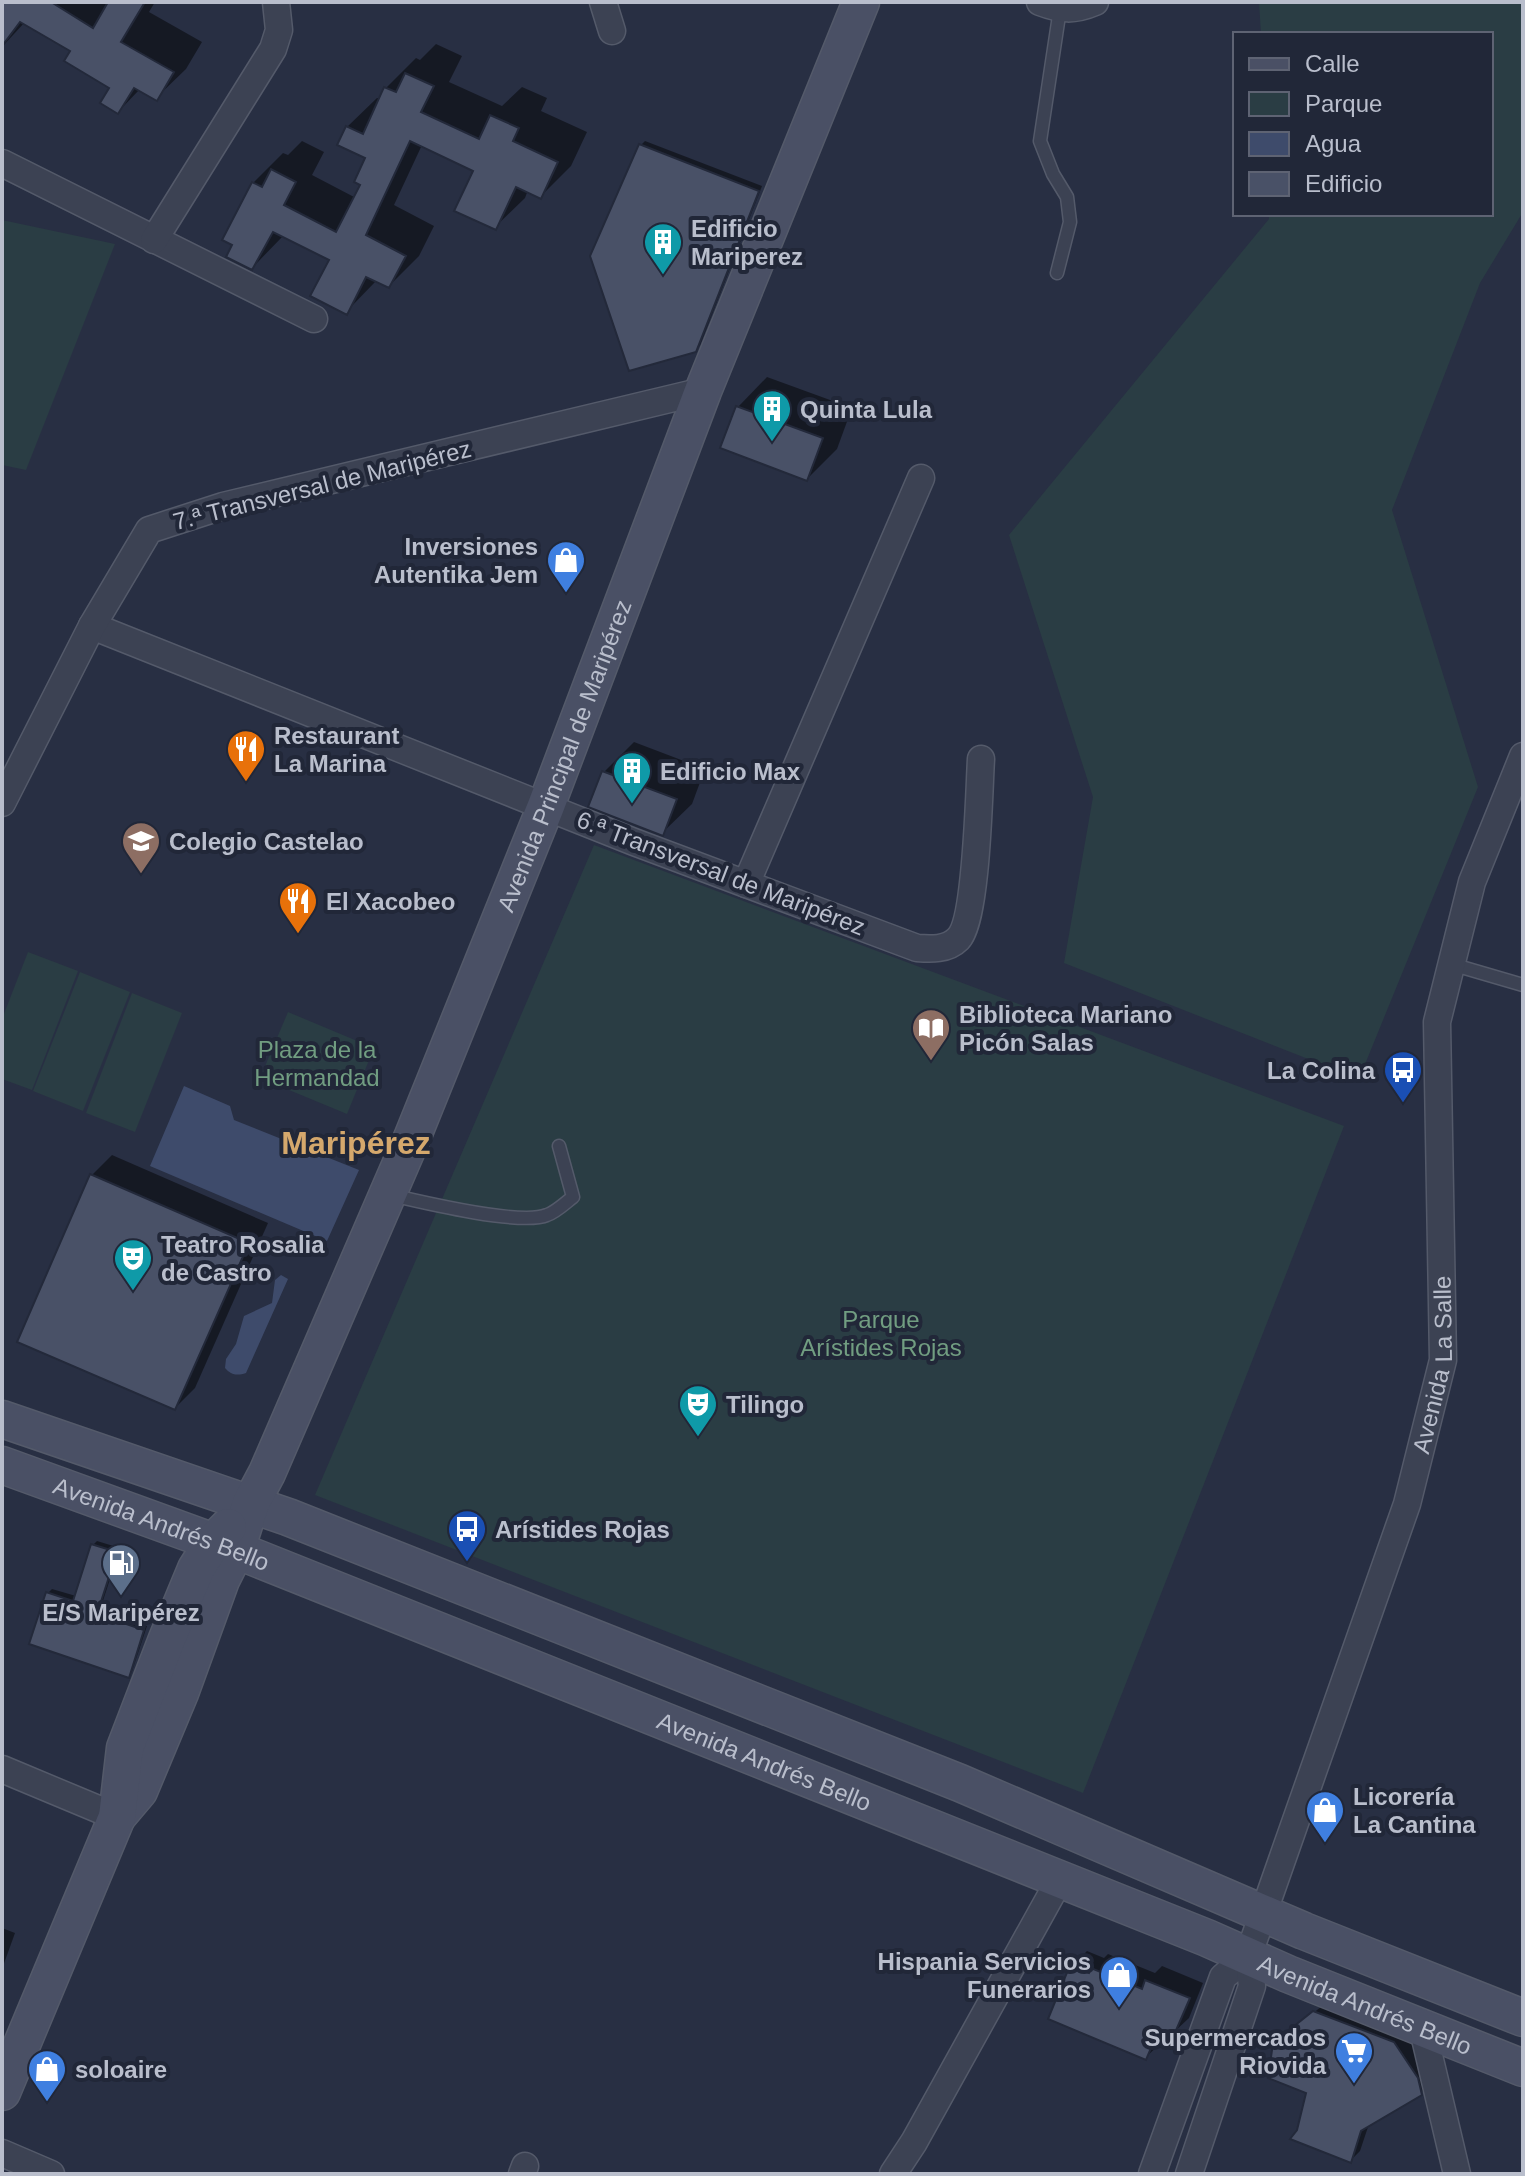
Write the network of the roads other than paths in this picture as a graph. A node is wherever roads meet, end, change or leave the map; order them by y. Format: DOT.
graph roads {
  1 [pos="276,2"];
  2 [pos="603,2"];
  3 [pos="861,2"];
  4 [pos="1095,2"];
  5 [pos="1050,6"];
  6 [pos="612,31"];
  7 [pos="2,163"];
  8 [pos="154,240"];
  9 [pos="1057,273"];
  10 [pos="314,319"];
  11 [pos="703,391"];
  12 [pos="921,478"];
  13 [pos="92,626"];
  14 [pos="1523,756"];
  15 [pos="981,759"];
  16 [pos="2,803"];
  17 [pos="546,806"];
  18 [pos="746,884"];
  19 [pos="1451,964"];
  20 [pos="1523,985"];
  21 [pos="559,1146"];
  22 [pos="388,1194"];
  23 [pos="2,1419"];
  24 [pos="2,1465"];
  25 [pos="251,1503"];
  26 [pos="224,1546"];
  27 [pos="2,1769"];
  28 [pos="117,1817"];
  29 [pos="1060,1879"];
  30 [pos="1263,1914"];
  31 [pos="1248,1956"];
  32 [pos="1523,2018"];
  33 [pos="1423,2030"];
  34 [pos="1523,2068"];
  35 [pos="2,2092"];
  36 [pos="2,2153"];
  37 [pos="51,2174"];
  38 [pos="893,2174"];
  39 [pos="1152,2174"];
  40 [pos="1189,2174"];
  41 [pos="1457,2174"];
  1 -- 8 [label="street"];
  2 -- 6 [label="street"];
  3 -- 11 [label="street, Avenida Principal de Maripérez"];
  4 -- 5 [label="street"];
  5 -- 9 [label="lane"];
  7 -- 8 [label="street"];
  8 -- 10 [label="street"];
  11 -- 13 [label="street, 7.ª Transversal de Maripérez"];
  11 -- 17 [label="street, Avenida Principal de Maripérez"];
  12 -- 18 [label="street"];
  13 -- 16 [label="street, 7.ª Transversal de Maripérez"];
  13 -- 17 [label="street, 6.ª Transversal de Maripérez"];
  14 -- 19 [label="street, Avenida La Salle"];
  15 -- 18 [label="street, 6.ª Transversal de Maripérez"];
  17 -- 18 [label="street, 6.ª Transversal de Maripérez"];
  17 -- 22 [label="street, Avenida Principal de Maripérez"];
  19 -- 20 [label="lane"];
  19 -- 30 [label="street, Avenida La Salle"];
  21 -- 22 [label="lane"];
  22 -- 25 [label="street, Avenida Principal de Maripérez"];
  23 -- 25 [label="street, Avenida Andrés Bello"];
  24 -- 26 [label="street, Avenida Andrés Bello"];
  25 -- 26 [label="street, Avenida Principal de Maripérez"];
  25 -- 30 [label="street, Avenida Andrés Bello"];
  26 -- 28 [label="street, Avenida Principal de Maripérez"];
  26 -- 29 [label="street, Avenida Andrés Bello"];
  27 -- 28 [label="street"];
  28 -- 35 [label="street, Avenida Principal de Maripérez"];
  29 -- 31 [label="street, Avenida Andrés Bello"];
  29 -- 38 [label="street"];
  30 -- 31 [label="street, Avenida La Salle"];
  30 -- 32 [label="street, Avenida Andrés Bello"];
  31 -- 33 [label="street, Avenida Andrés Bello"];
  31 -- 39 [label="street, Avenida La Salle"];
  31 -- 40 [label="street, Avenida La Salle"];
  33 -- 34 [label="street, Avenida Andrés Bello"];
  33 -- 41 [label="street"];
  36 -- 37 [label="street"];
}
